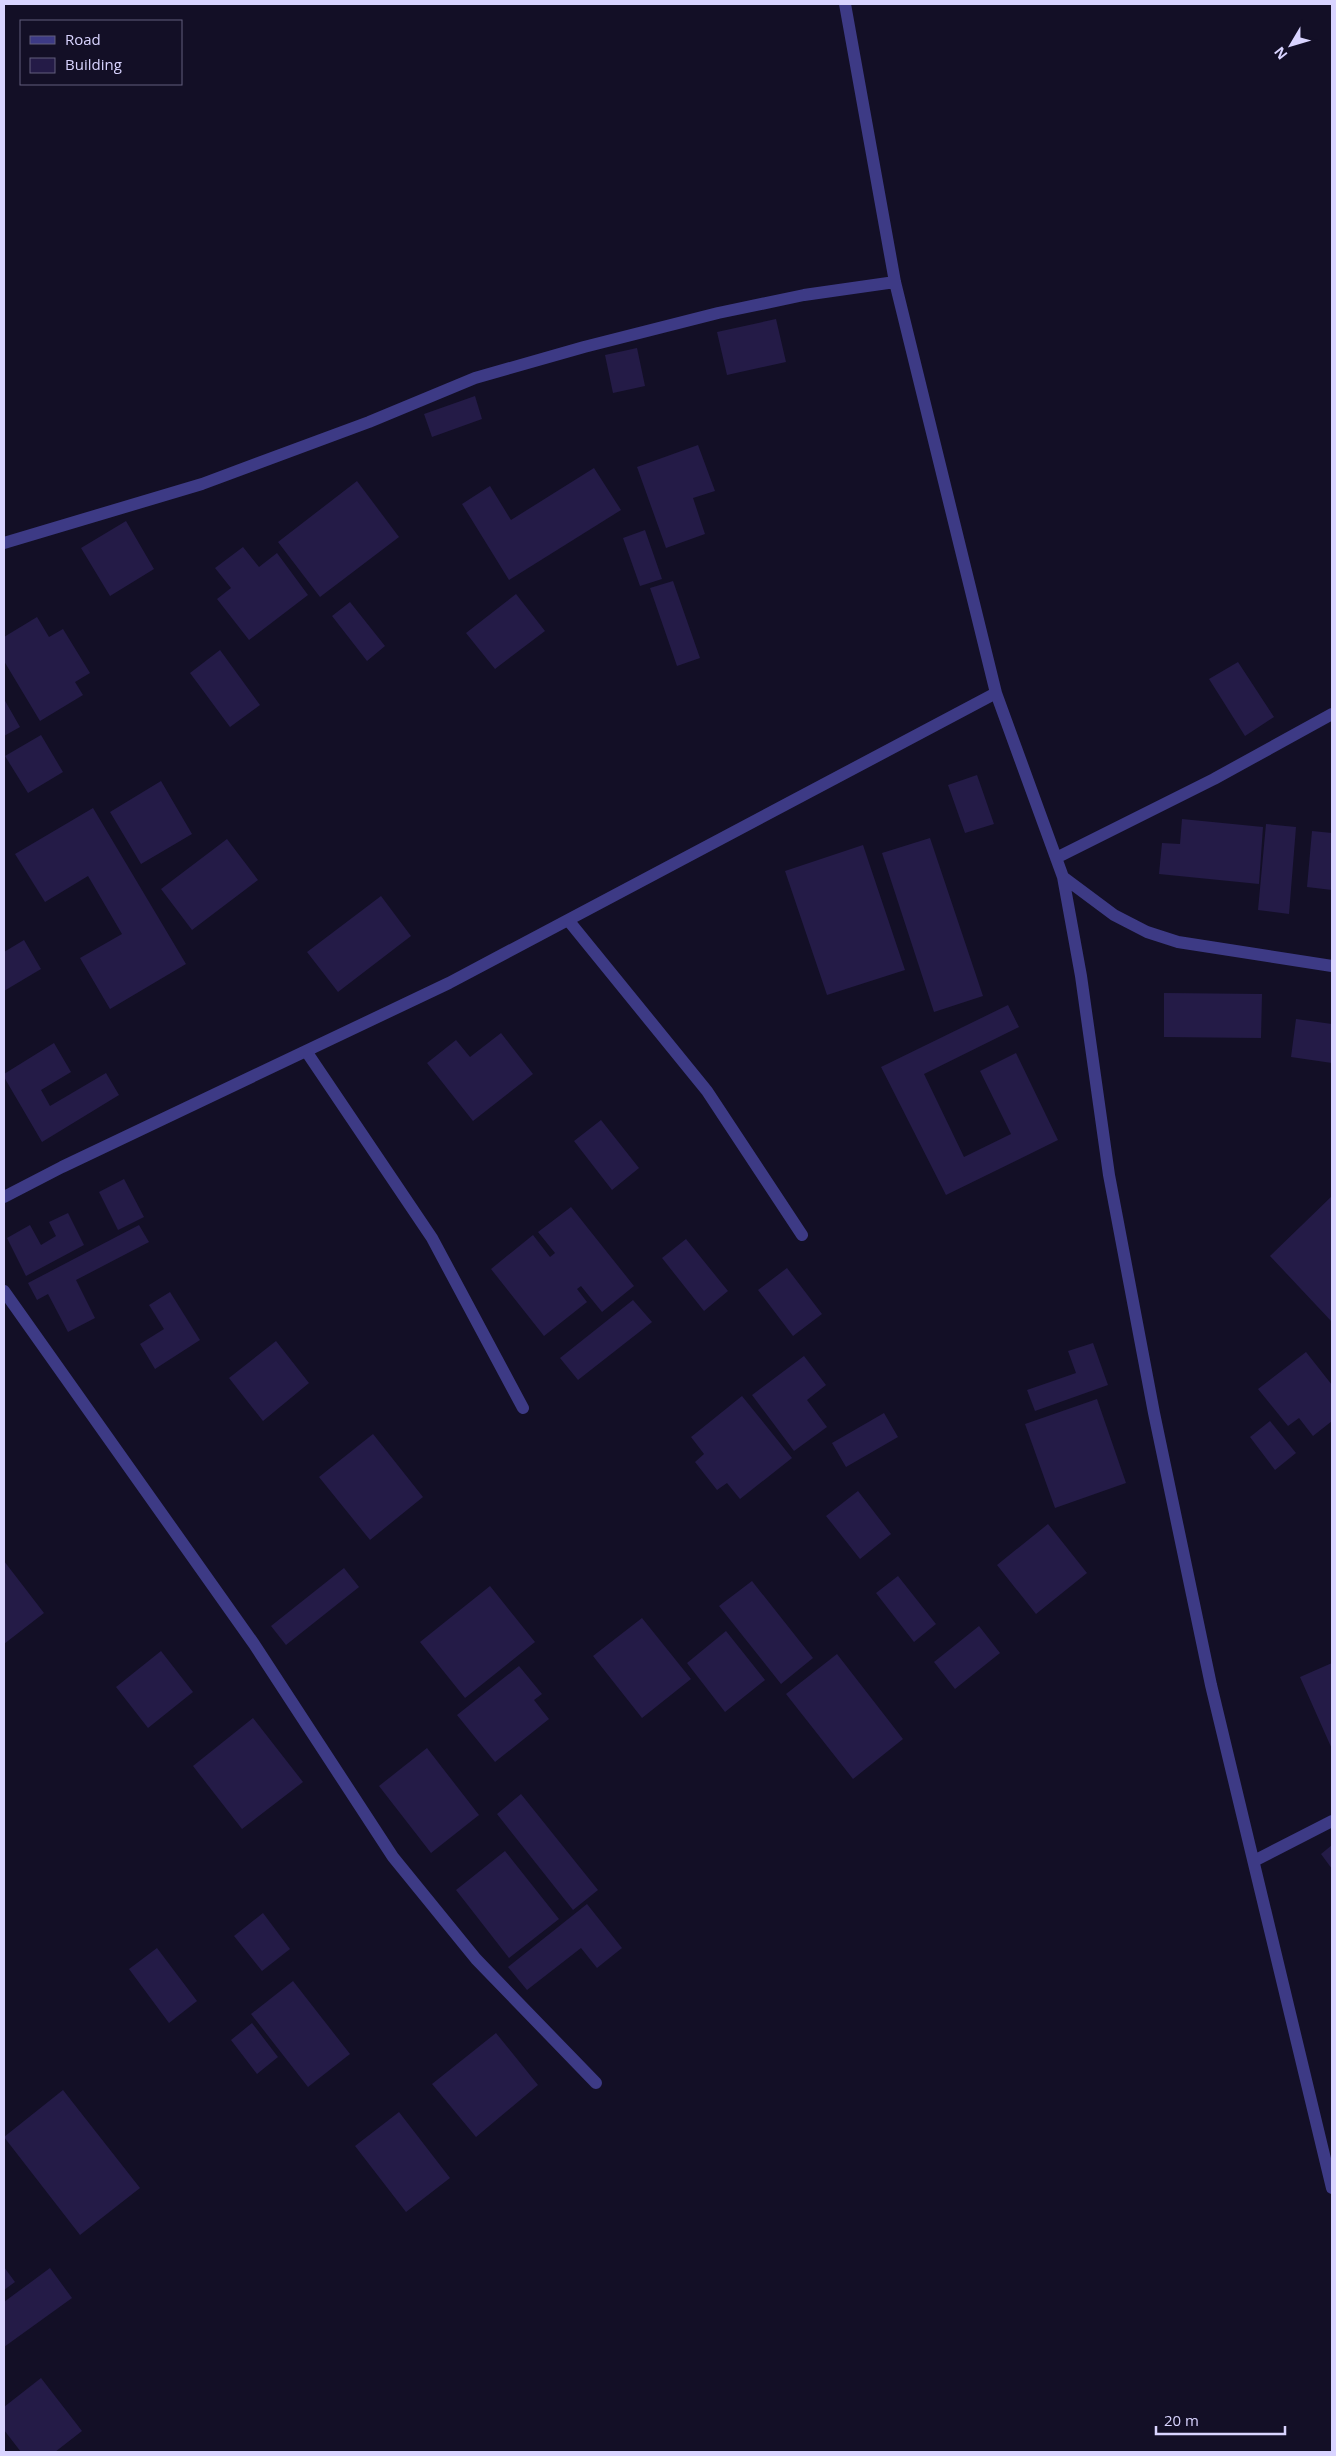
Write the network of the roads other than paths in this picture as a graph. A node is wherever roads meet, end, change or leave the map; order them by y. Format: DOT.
graph roads {
  1 [pos="845,4"];
  2 [pos="895,282"];
  3 [pos="4,543"];
  4 [pos="996,693"];
  5 [pos="1332,714"];
  6 [pos="1056,858"];
  7 [pos="1063,877"];
  8 [pos="568,920"];
  9 [pos="1332,966"];
  10 [pos="306,1052"];
  11 [pos="4,1197"];
  12 [pos="802,1236"];
  13 [pos="4,1291"];
  14 [pos="524,1408"];
  15 [pos="1332,1821"];
  16 [pos="1254,1861"];
  17 [pos="596,2083"];
  18 [pos="1332,2188"];
  1 -- 2 [label="street"];
  2 -- 3 [label="street"];
  2 -- 4 [label="street"];
  4 -- 6 [label="street"];
  4 -- 8 [label="street"];
  5 -- 6 [label="street"];
  6 -- 7 [label="street"];
  7 -- 9 [label="street"];
  7 -- 16 [label="street"];
  8 -- 10 [label="street"];
  8 -- 12 [label="street"];
  10 -- 11 [label="street"];
  10 -- 14 [label="street"];
  13 -- 17 [label="street"];
  15 -- 16 [label="street"];
  16 -- 18 [label="street"];
}
